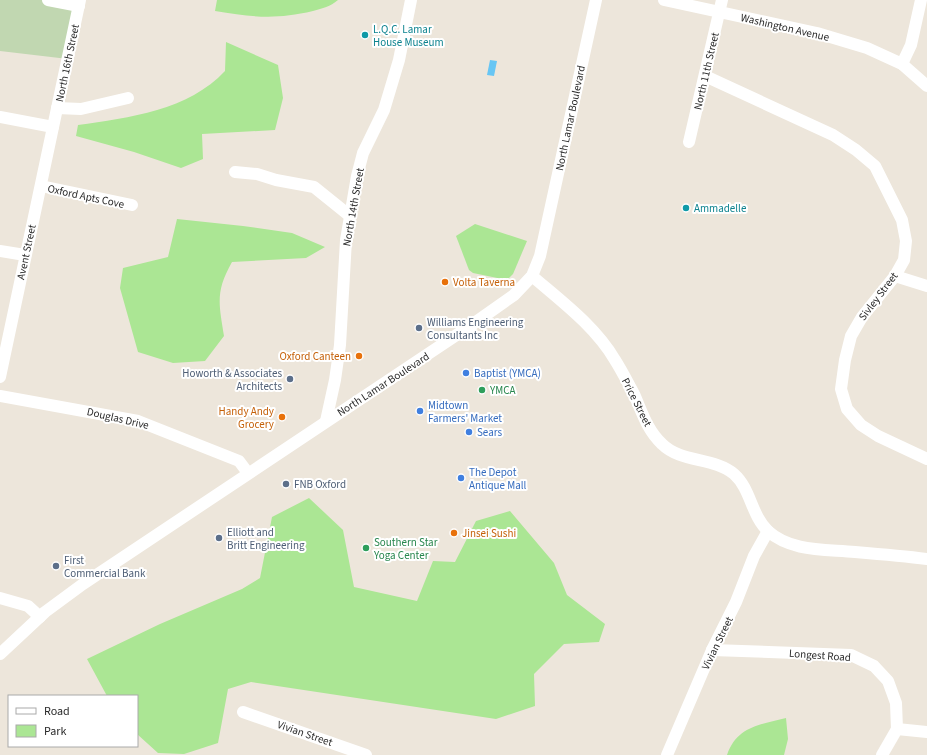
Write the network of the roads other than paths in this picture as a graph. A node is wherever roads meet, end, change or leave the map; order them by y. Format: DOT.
graph roads {
  1 [pos="48,0"];
  2 [pos="412,0"];
  3 [pos="596,0"];
  4 [pos="664,0"];
  5 [pos="722,0"];
  6 [pos="921,0"];
  7 [pos="80,3"];
  8 [pos="719,12"];
  9 [pos="902,64"];
  10 [pos="705,76"];
  11 [pos="927,86"];
  12 [pos="128,98"];
  13 [pos="57,108"];
  14 [pos="0,118"];
  15 [pos="53,127"];
  16 [pos="689,142"];
  17 [pos="235,172"];
  18 [pos="41,186"];
  19 [pos="132,205"];
  20 [pos="350,216"];
  21 [pos="0,251"];
  22 [pos="25,255"];
  23 [pos="532,276"];
  24 [pos="895,276"];
  25 [pos="927,286"];
  26 [pos="0,377"];
  27 [pos="0,396"];
  28 [pos="326,421"];
  29 [pos="927,459"];
  30 [pos="248,473"];
  31 [pos="768,531"];
  32 [pos="927,559"];
  33 [pos="0,598"];
  34 [pos="40,617"];
  35 [pos="712,650"];
  36 [pos="0,654"];
  37 [pos="243,712"];
  38 [pos="896,729"];
  39 [pos="927,732"];
  40 [pos="366,755"];
  41 [pos="667,755"];
  42 [pos="882,755"];
  1 -- 7 [label="street"];
  2 -- 20 [label="street, North 14th Street"];
  3 -- 23 [label="street, North Lamar Boulevard"];
  4 -- 8 [label="street, Washington Avenue"];
  5 -- 8 [label="street, North 11th Street"];
  6 -- 9 [label="street"];
  7 -- 13 [label="street, North 16th Street"];
  8 -- 9 [label="street, Washington Avenue"];
  8 -- 10 [label="street, North 11th Street"];
  9 -- 11 [label="street, Washington Avenue"];
  10 -- 16 [label="street, North 11th Street"];
  10 -- 24 [label="street, Sivley Street"];
  12 -- 13 [label="street"];
  13 -- 15 [label="street, North 16th Street"];
  14 -- 15 [label="street"];
  15 -- 18 [label="street, Avent Street"];
  17 -- 20 [label="street"];
  18 -- 19 [label="street, Oxford Apts Cove"];
  18 -- 22 [label="street, Avent Street"];
  20 -- 28 [label="street, North 14th Street"];
  21 -- 22 [label="street"];
  22 -- 26 [label="street, Avent Street"];
  23 -- 28 [label="street, North Lamar Boulevard"];
  23 -- 31 [label="street, Price Street"];
  24 -- 25 [label="street"];
  24 -- 29 [label="street, Sivley Street"];
  27 -- 30 [label="street, Douglas Drive"];
  28 -- 30 [label="street, North Lamar Boulevard"];
  30 -- 34 [label="street, North Lamar Boulevard"];
  31 -- 32 [label="street, Price Street"];
  31 -- 35 [label="street, Vivian Street"];
  33 -- 34 [label="street"];
  34 -- 36 [label="street, North Lamar Boulevard"];
  35 -- 38 [label="street, Longest Road"];
  35 -- 41 [label="street, Vivian Street"];
  37 -- 40 [label="street, Vivian Street"];
  38 -- 39 [label="street"];
  38 -- 42 [label="street"];
}
